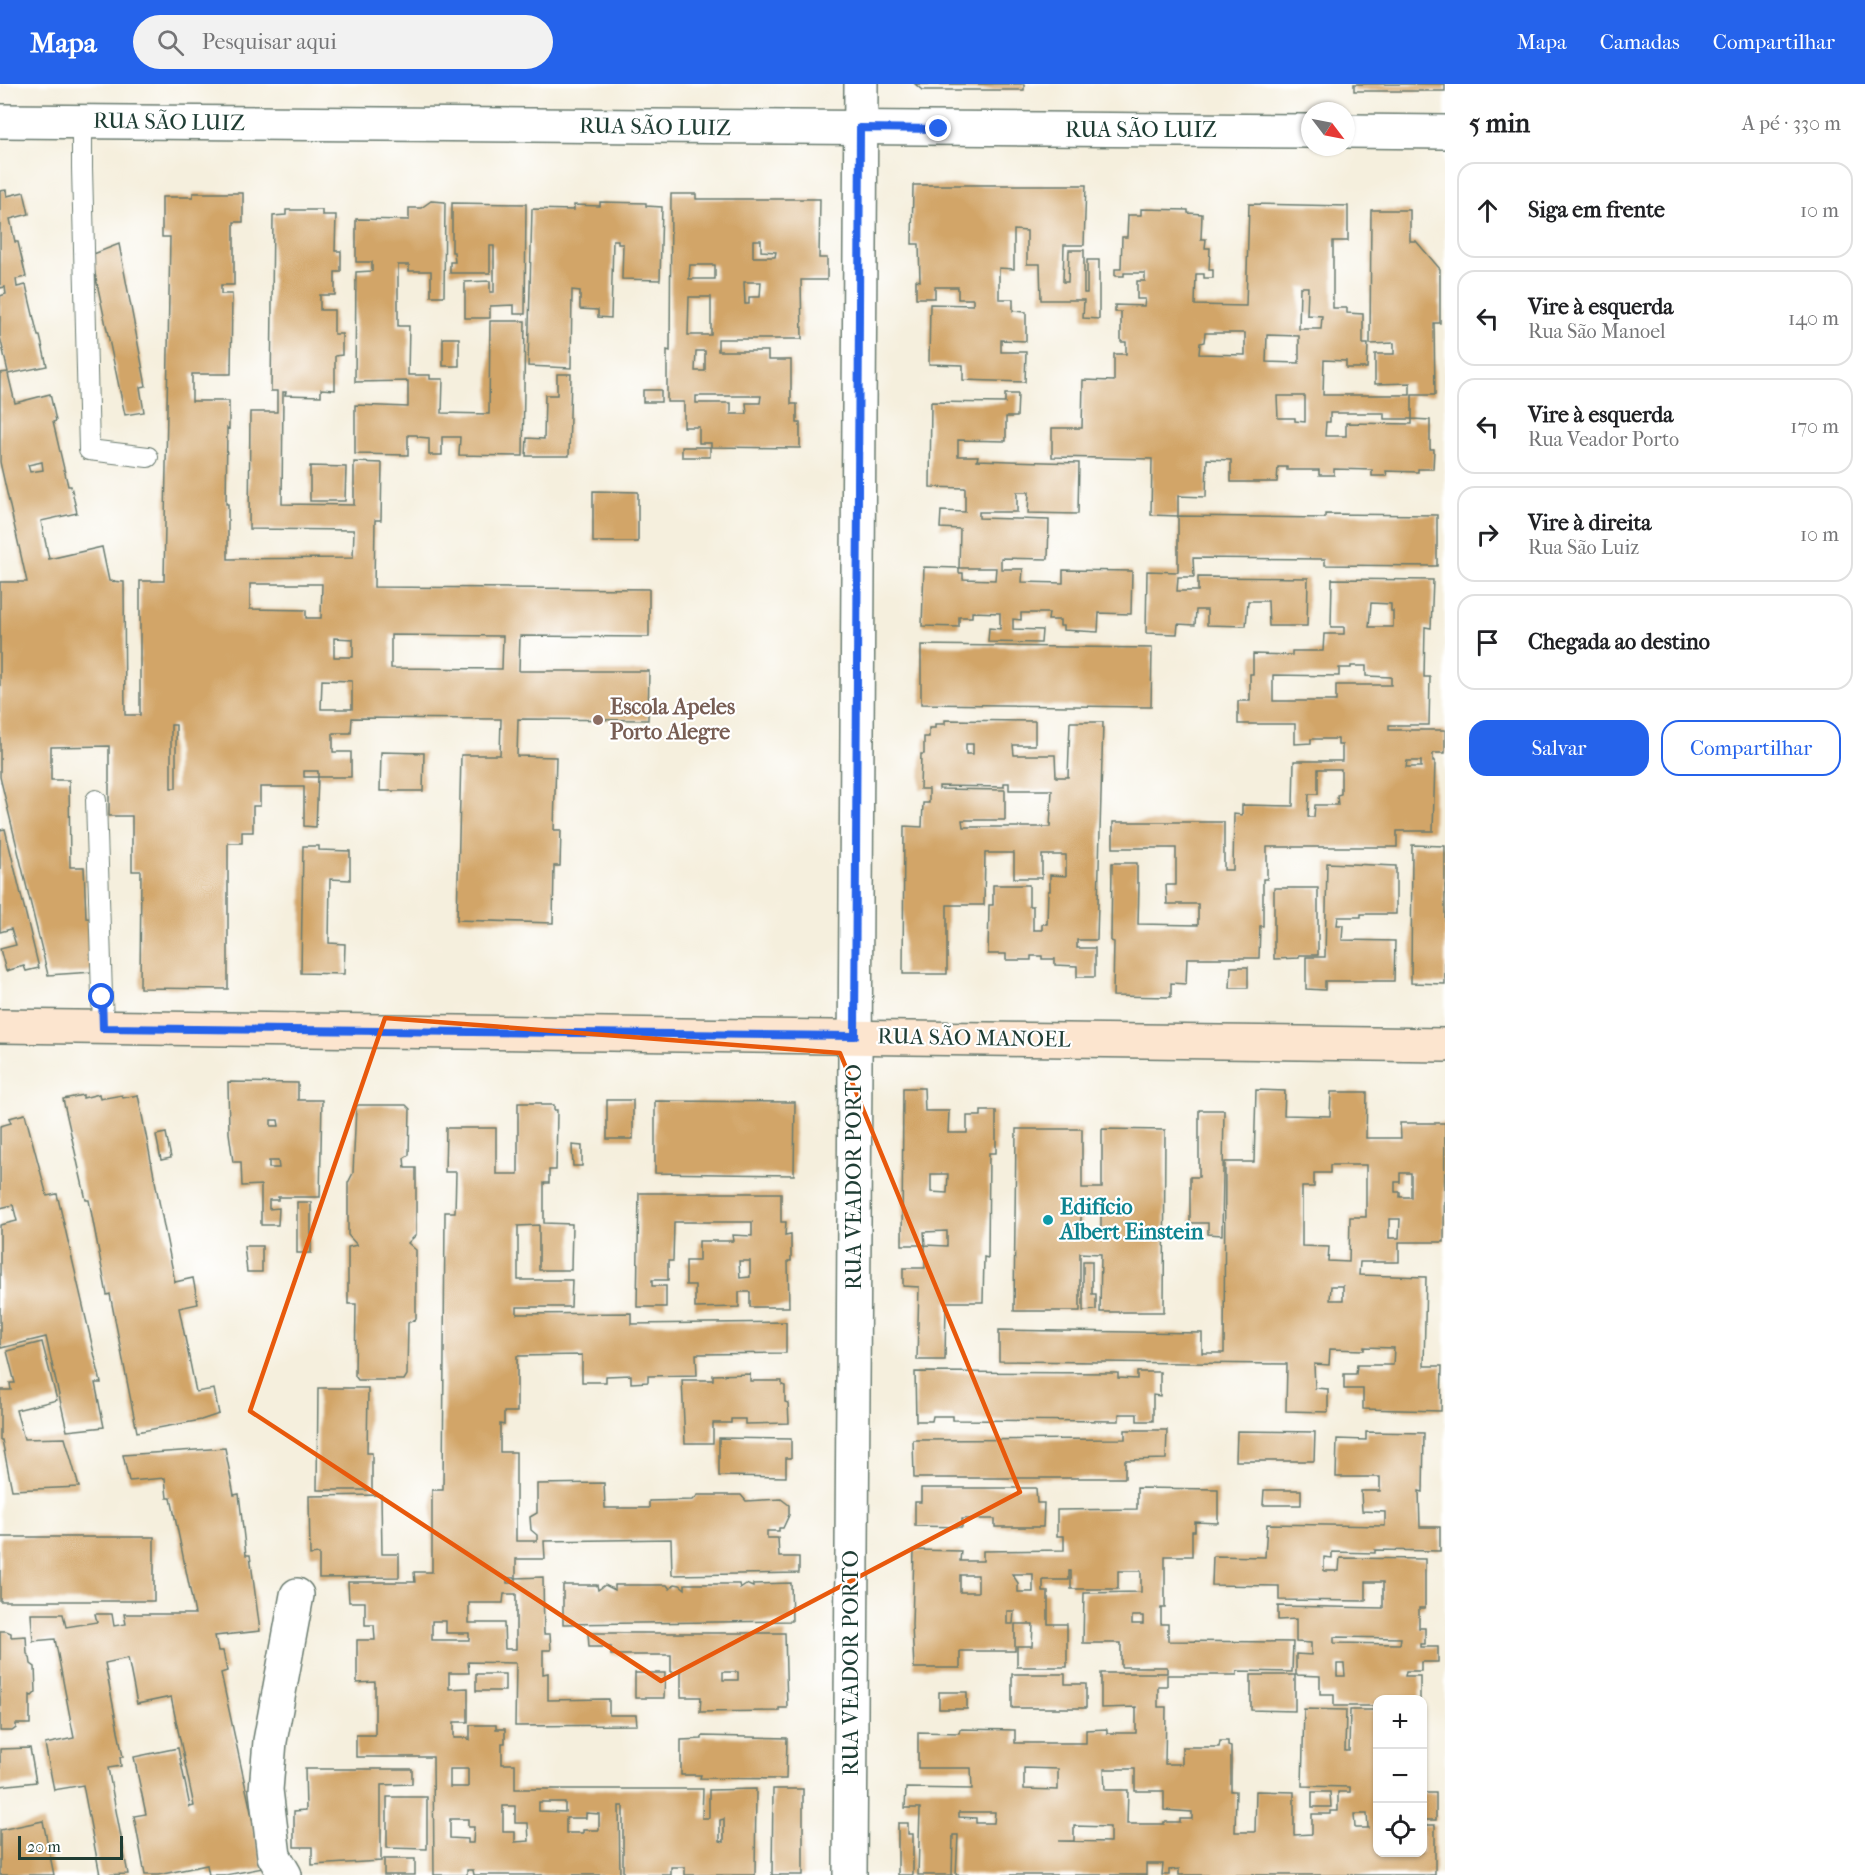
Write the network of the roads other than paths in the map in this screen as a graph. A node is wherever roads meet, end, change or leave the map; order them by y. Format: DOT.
graph roads {
  1 [pos="861,84"];
  2 [pos="0,121"];
  3 [pos="82,121"];
  4 [pos="860,128"];
  5 [pos="1301,131"];
  6 [pos="1355,132"];
  7 [pos="1445,132"];
  8 [pos="148,457"];
  9 [pos="96,800"];
  10 [pos="0,1026"];
  11 [pos="103,1028"];
  12 [pos="855,1036"];
  13 [pos="1445,1045"];
  14 [pos="297,1595"];
  15 [pos="285,1875"];
  16 [pos="850,1875"];
  1 -- 4 [label="street, RUA VEADOR PORTO"];
  2 -- 3 [label="street, RUA SÃO LUIZ"];
  3 -- 4 [label="street, RUA SÃO LUIZ"];
  3 -- 8 [label="lane"];
  4 -- 5 [label="street, RUA SÃO LUIZ"];
  4 -- 12 [label="street, RUA VEADOR PORTO"];
  6 -- 7 [label="street"];
  9 -- 11 [label="lane"];
  10 -- 11 [label="street, RUA SÃO MANOEL"];
  11 -- 12 [label="street, RUA SÃO MANOEL"];
  12 -- 13 [label="street, RUA SÃO MANOEL"];
  12 -- 16 [label="street, RUA VEADOR PORTO"];
  14 -- 15 [label="street"];
}
